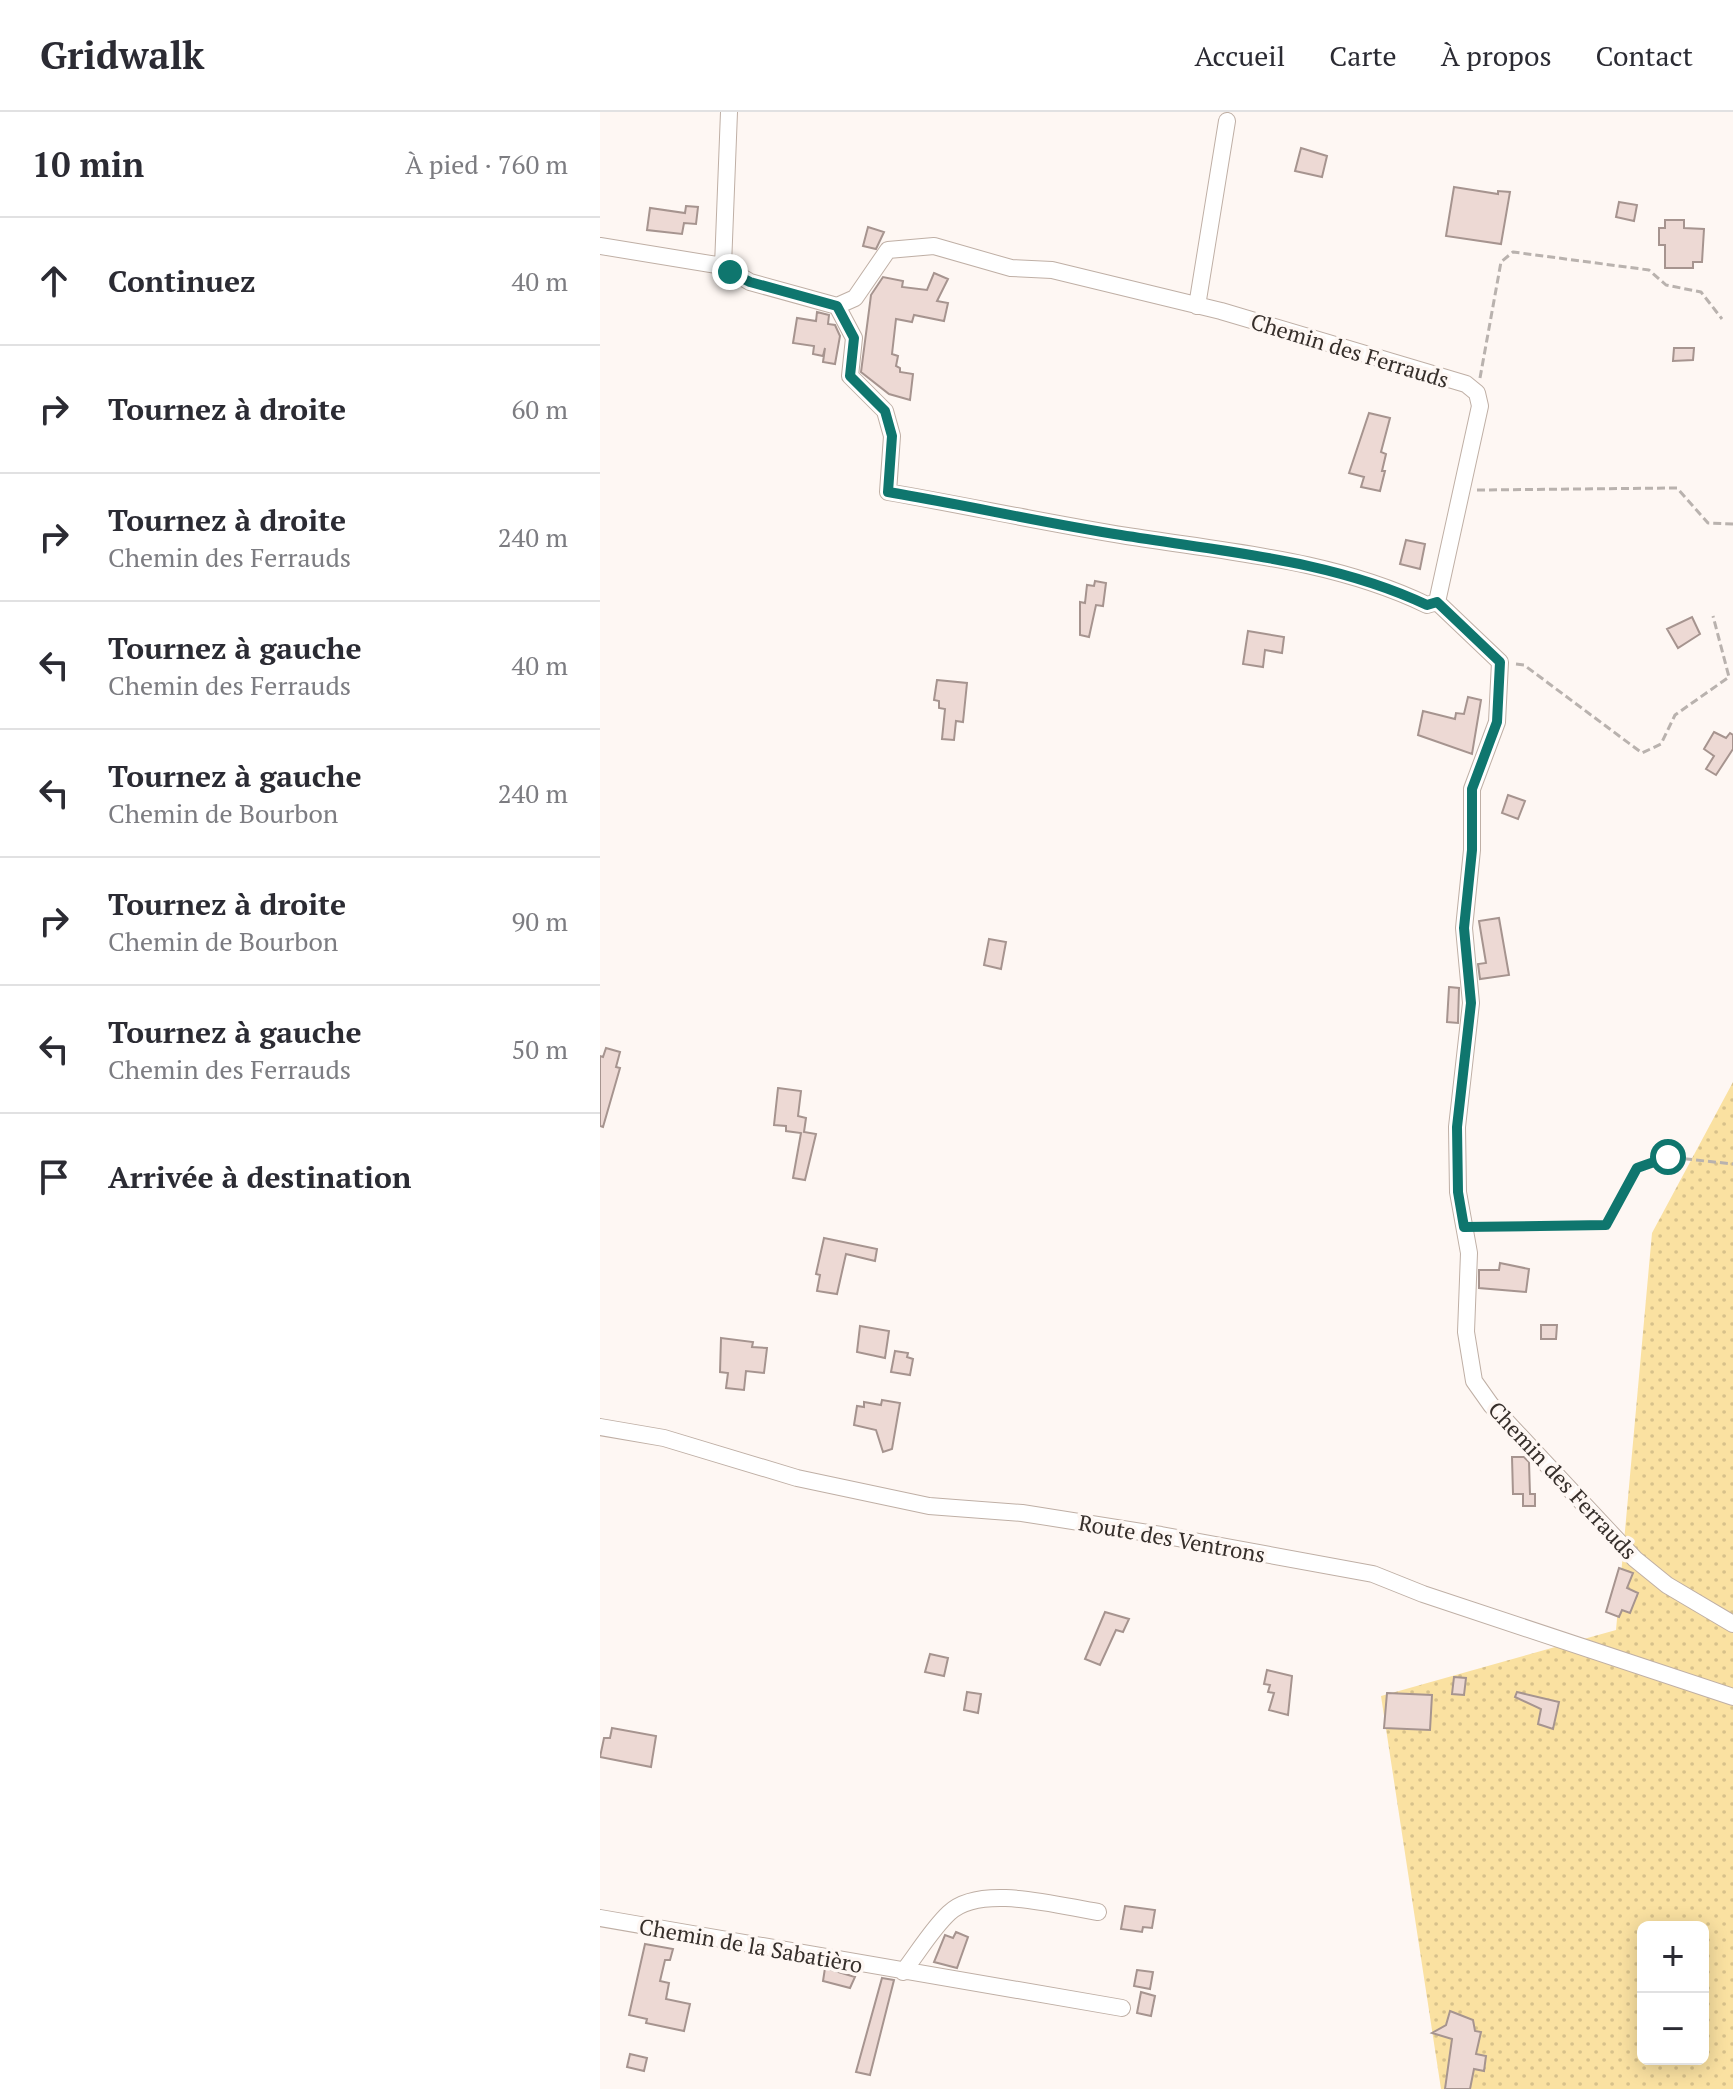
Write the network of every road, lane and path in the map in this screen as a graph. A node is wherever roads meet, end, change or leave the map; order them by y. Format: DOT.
graph roads {
  1 [pos="729,112"];
  2 [pos="1227,121"];
  3 [pos="600,246"];
  4 [pos="723,266"];
  5 [pos="837,306"];
  6 [pos="1197,306"];
  7 [pos="1722,319"];
  8 [pos="1477,393"];
  9 [pos="1463,484"];
  10 [pos="1733,524"];
  11 [pos="1437,602"];
  12 [pos="1713,616"];
  13 [pos="1500,662"];
  14 [pos="1733,1164"];
  15 [pos="1464,1227"];
  16 [pos="600,1427"];
  17 [pos="1733,1624"];
  18 [pos="1733,1697"];
  19 [pos="1098,1912"];
  20 [pos="600,1918"];
  21 [pos="903,1972"];
  22 [pos="1122,2008"];
  1 -- 4 [label="street"];
  2 -- 6 [label="street"];
  3 -- 4 [label="street"];
  4 -- 5 [label="street"];
  5 -- 6 [label="street, Chemin des Ferrauds"];
  5 -- 11 [label="street"];
  6 -- 8 [label="street, Chemin des Ferrauds"];
  7 -- 8 [label="path"];
  8 -- 9 [label="street, Chemin des Ferrauds"];
  9 -- 10 [label="path"];
  9 -- 11 [label="street, Chemin des Ferrauds"];
  11 -- 13 [label="street"];
  12 -- 13 [label="path"];
  13 -- 15 [label="street, Chemin des Ferrauds"];
  14 -- 15 [label="path"];
  15 -- 17 [label="street, Chemin des Ferrauds"];
  16 -- 18 [label="street, Route des Ventrons"];
  19 -- 21 [label="street"];
  20 -- 21 [label="street, Chemin de la Sabatièro"];
  21 -- 22 [label="street, Chemin de la Sabatièro"];
}
